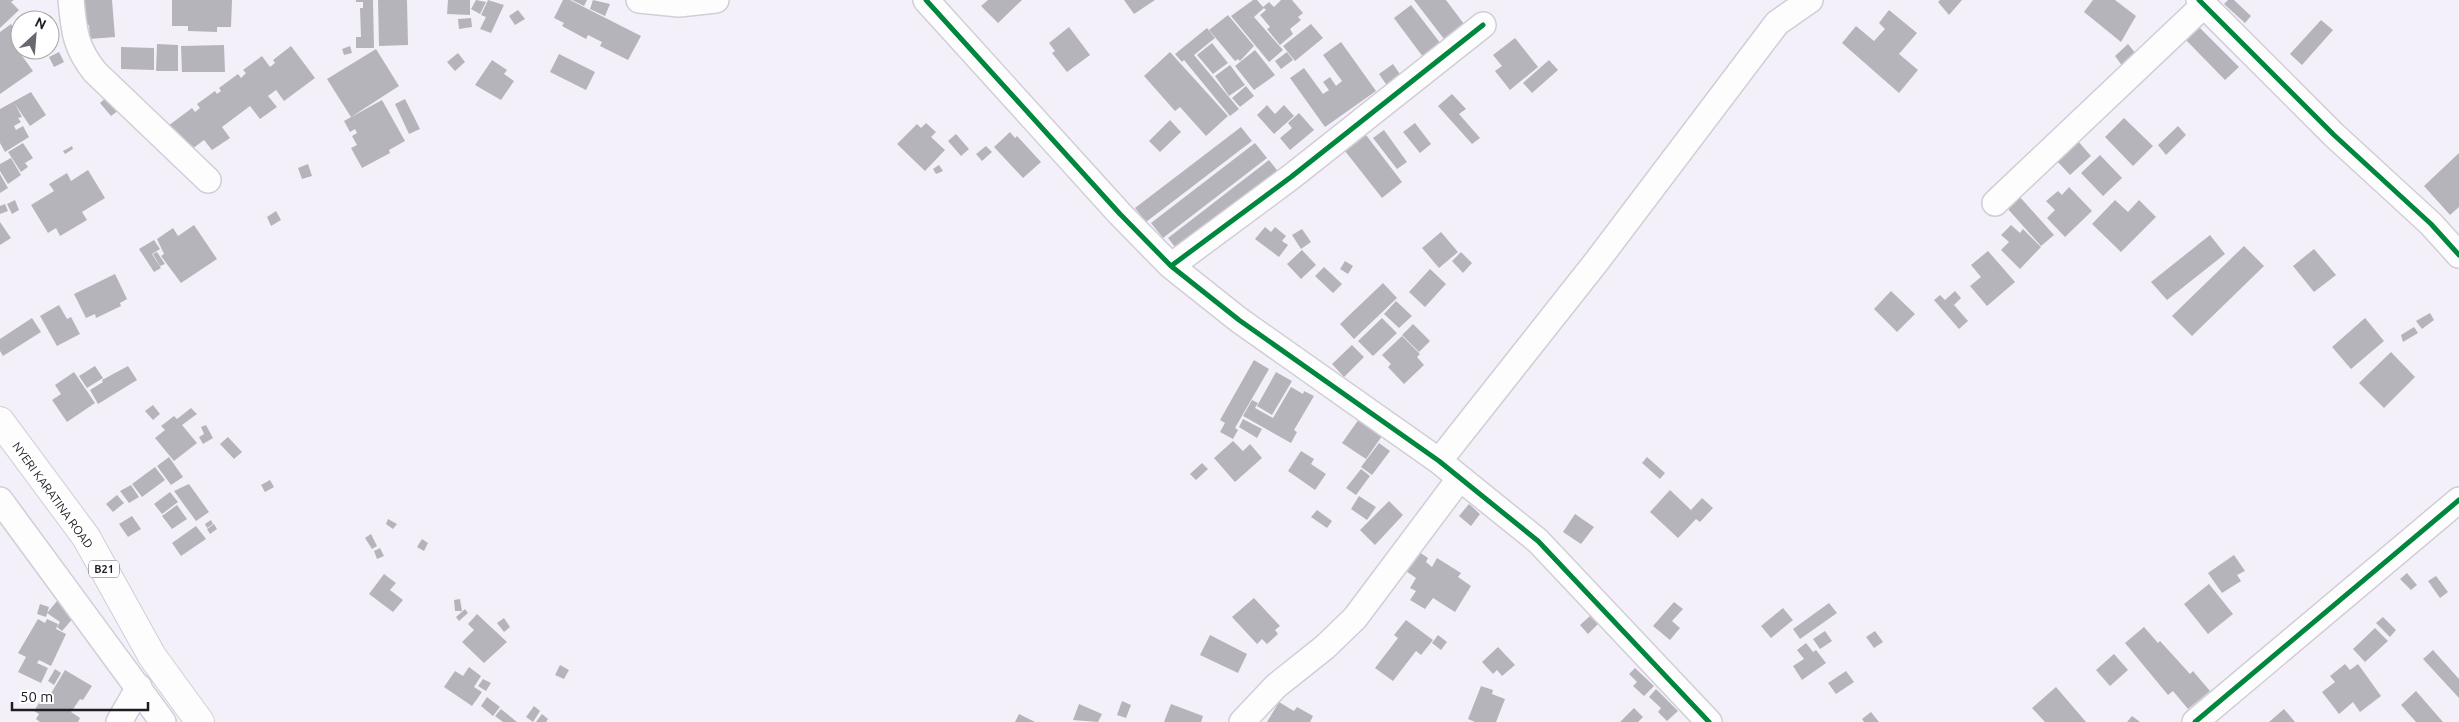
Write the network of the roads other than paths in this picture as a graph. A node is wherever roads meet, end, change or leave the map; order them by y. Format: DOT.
graph roads {
  1 [pos="71,0"];
  2 [pos="639,0"];
  3 [pos="716,0"];
  4 [pos="926,0"];
  5 [pos="1810,0"];
  6 [pos="2202,3"];
  7 [pos="1483,25"];
  8 [pos="208,180"];
  9 [pos="1995,203"];
  10 [pos="2459,255"];
  11 [pos="1171,266"];
  12 [pos="0,421"];
  13 [pos="1439,461"];
  14 [pos="1460,478"];
  15 [pos="0,500"];
  16 [pos="2459,500"];
  17 [pos="139,688"];
  18 [pos="1707,721"];
  19 [pos="119,722"];
  20 [pos="163,722"];
  21 [pos="200,722"];
  22 [pos="1242,722"];
  23 [pos="2195,722"];
  1 -- 8 [label="street"];
  2 -- 3 [label="street"];
  4 -- 11 [label="street"];
  5 -- 13 [label="street"];
  6 -- 9 [label="street"];
  6 -- 10 [label="street"];
  7 -- 11 [label="street"];
  11 -- 13 [label="street"];
  12 -- 21 [label="highway, NYERI KARATINA ROAD / B21"];
  13 -- 14 [label="street"];
  14 -- 18 [label="street"];
  14 -- 22 [label="street"];
  15 -- 17 [label="street"];
  16 -- 23 [label="street"];
  17 -- 19 [label="street"];
  17 -- 20 [label="street"];
}
